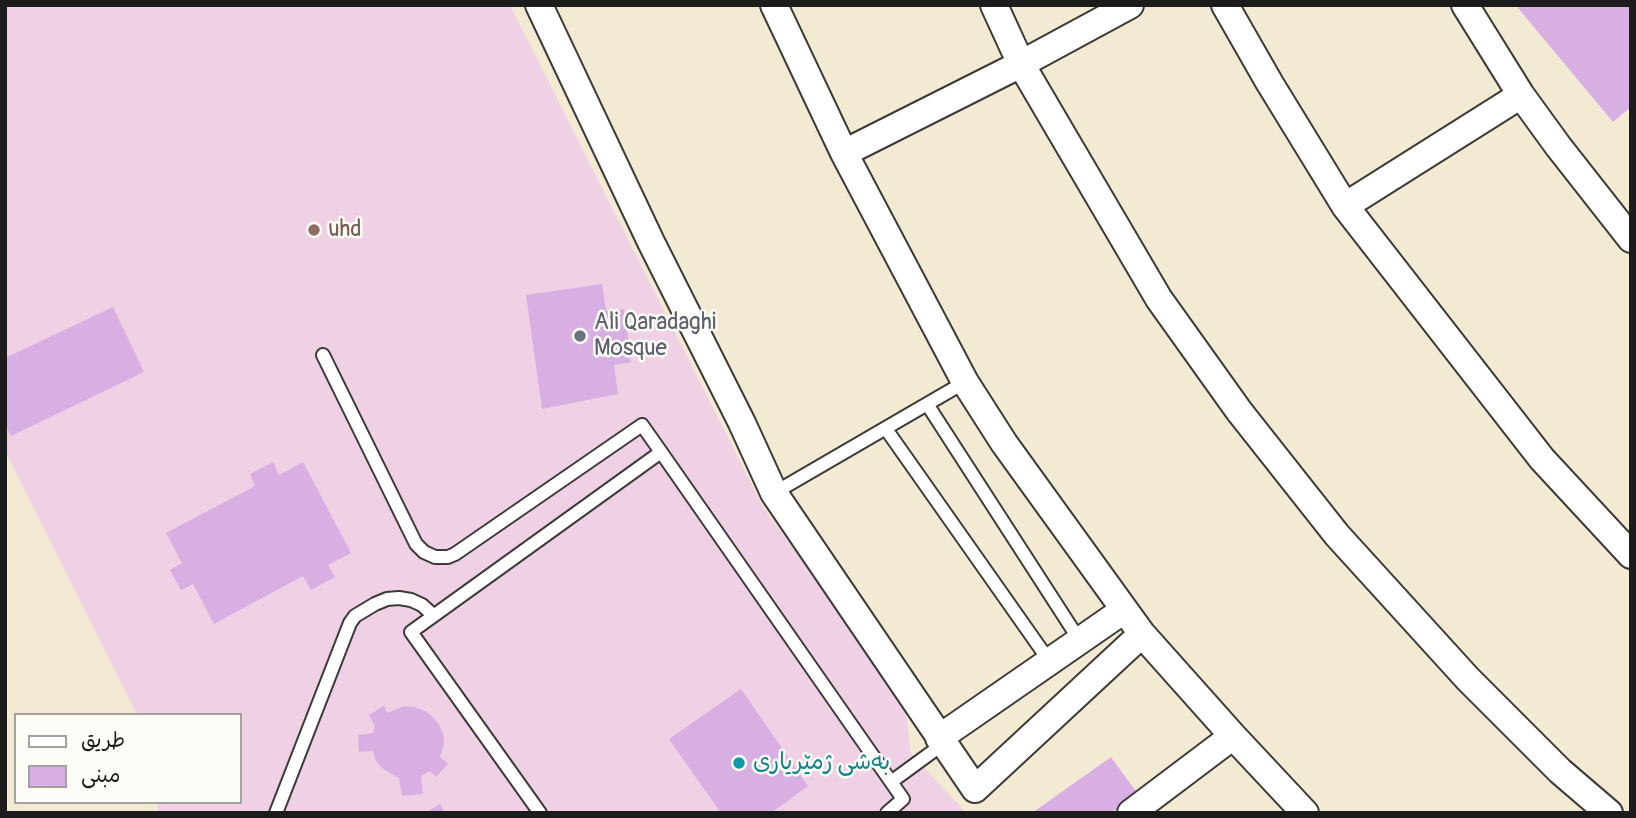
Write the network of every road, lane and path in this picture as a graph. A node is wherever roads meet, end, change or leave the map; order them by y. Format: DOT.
graph roads {
  1 [pos="774,5"];
  2 [pos="994,5"];
  3 [pos="1130,5"];
  4 [pos="1225,5"];
  5 [pos="1465,5"];
  6 [pos="548,8"];
  7 [pos="1021,64"];
  8 [pos="1521,94"];
  9 [pos="844,153"];
  10 [pos="1345,206"];
  11 [pos="1631,239"];
  12 [pos="323,355"];
  13 [pos="965,382"];
  14 [pos="927,404"];
  15 [pos="886,429"];
  16 [pos="661,452"];
  17 [pos="775,493"];
  18 [pos="1631,555"];
  19 [pos="1124,610"];
  20 [pos="433,615"];
  21 [pos="1142,634"];
  22 [pos="1080,641"];
  23 [pos="1051,662"];
  24 [pos="1233,736"];
  25 [pos="941,741"];
  26 [pos="891,782"];
  27 [pos="276,813"];
  28 [pos="540,813"];
  29 [pos="887,813"];
  30 [pos="1130,813"];
  31 [pos="1305,813"];
  32 [pos="1609,813"];
  1 -- 9 [label="street"];
  2 -- 7 [label="street"];
  3 -- 7 [label="street"];
  4 -- 10 [label="street"];
  5 -- 8 [label="street"];
  6 -- 17 [label="street"];
  7 -- 9 [label="street"];
  7 -- 32 [label="street"];
  8 -- 10 [label="street"];
  8 -- 11 [label="street"];
  9 -- 13 [label="street"];
  10 -- 18 [label="street"];
  12 -- 16 [label="lane"];
  13 -- 14 [label="lane"];
  13 -- 19 [label="street"];
  14 -- 15 [label="lane"];
  14 -- 22 [label="lane"];
  15 -- 17 [label="lane"];
  15 -- 23 [label="lane"];
  16 -- 20 [label="lane"];
  16 -- 26 [label="lane"];
  17 -- 25 [label="street"];
  19 -- 21 [label="street"];
  19 -- 22 [label="street"];
  20 -- 27 [label="lane"];
  20 -- 28 [label="lane"];
  21 -- 24 [label="street"];
  21 -- 25 [label="street"];
  22 -- 23 [label="street"];
  23 -- 25 [label="street"];
  24 -- 30 [label="street"];
  24 -- 31 [label="street"];
  25 -- 26 [label="lane"];
  26 -- 29 [label="lane"];
}
